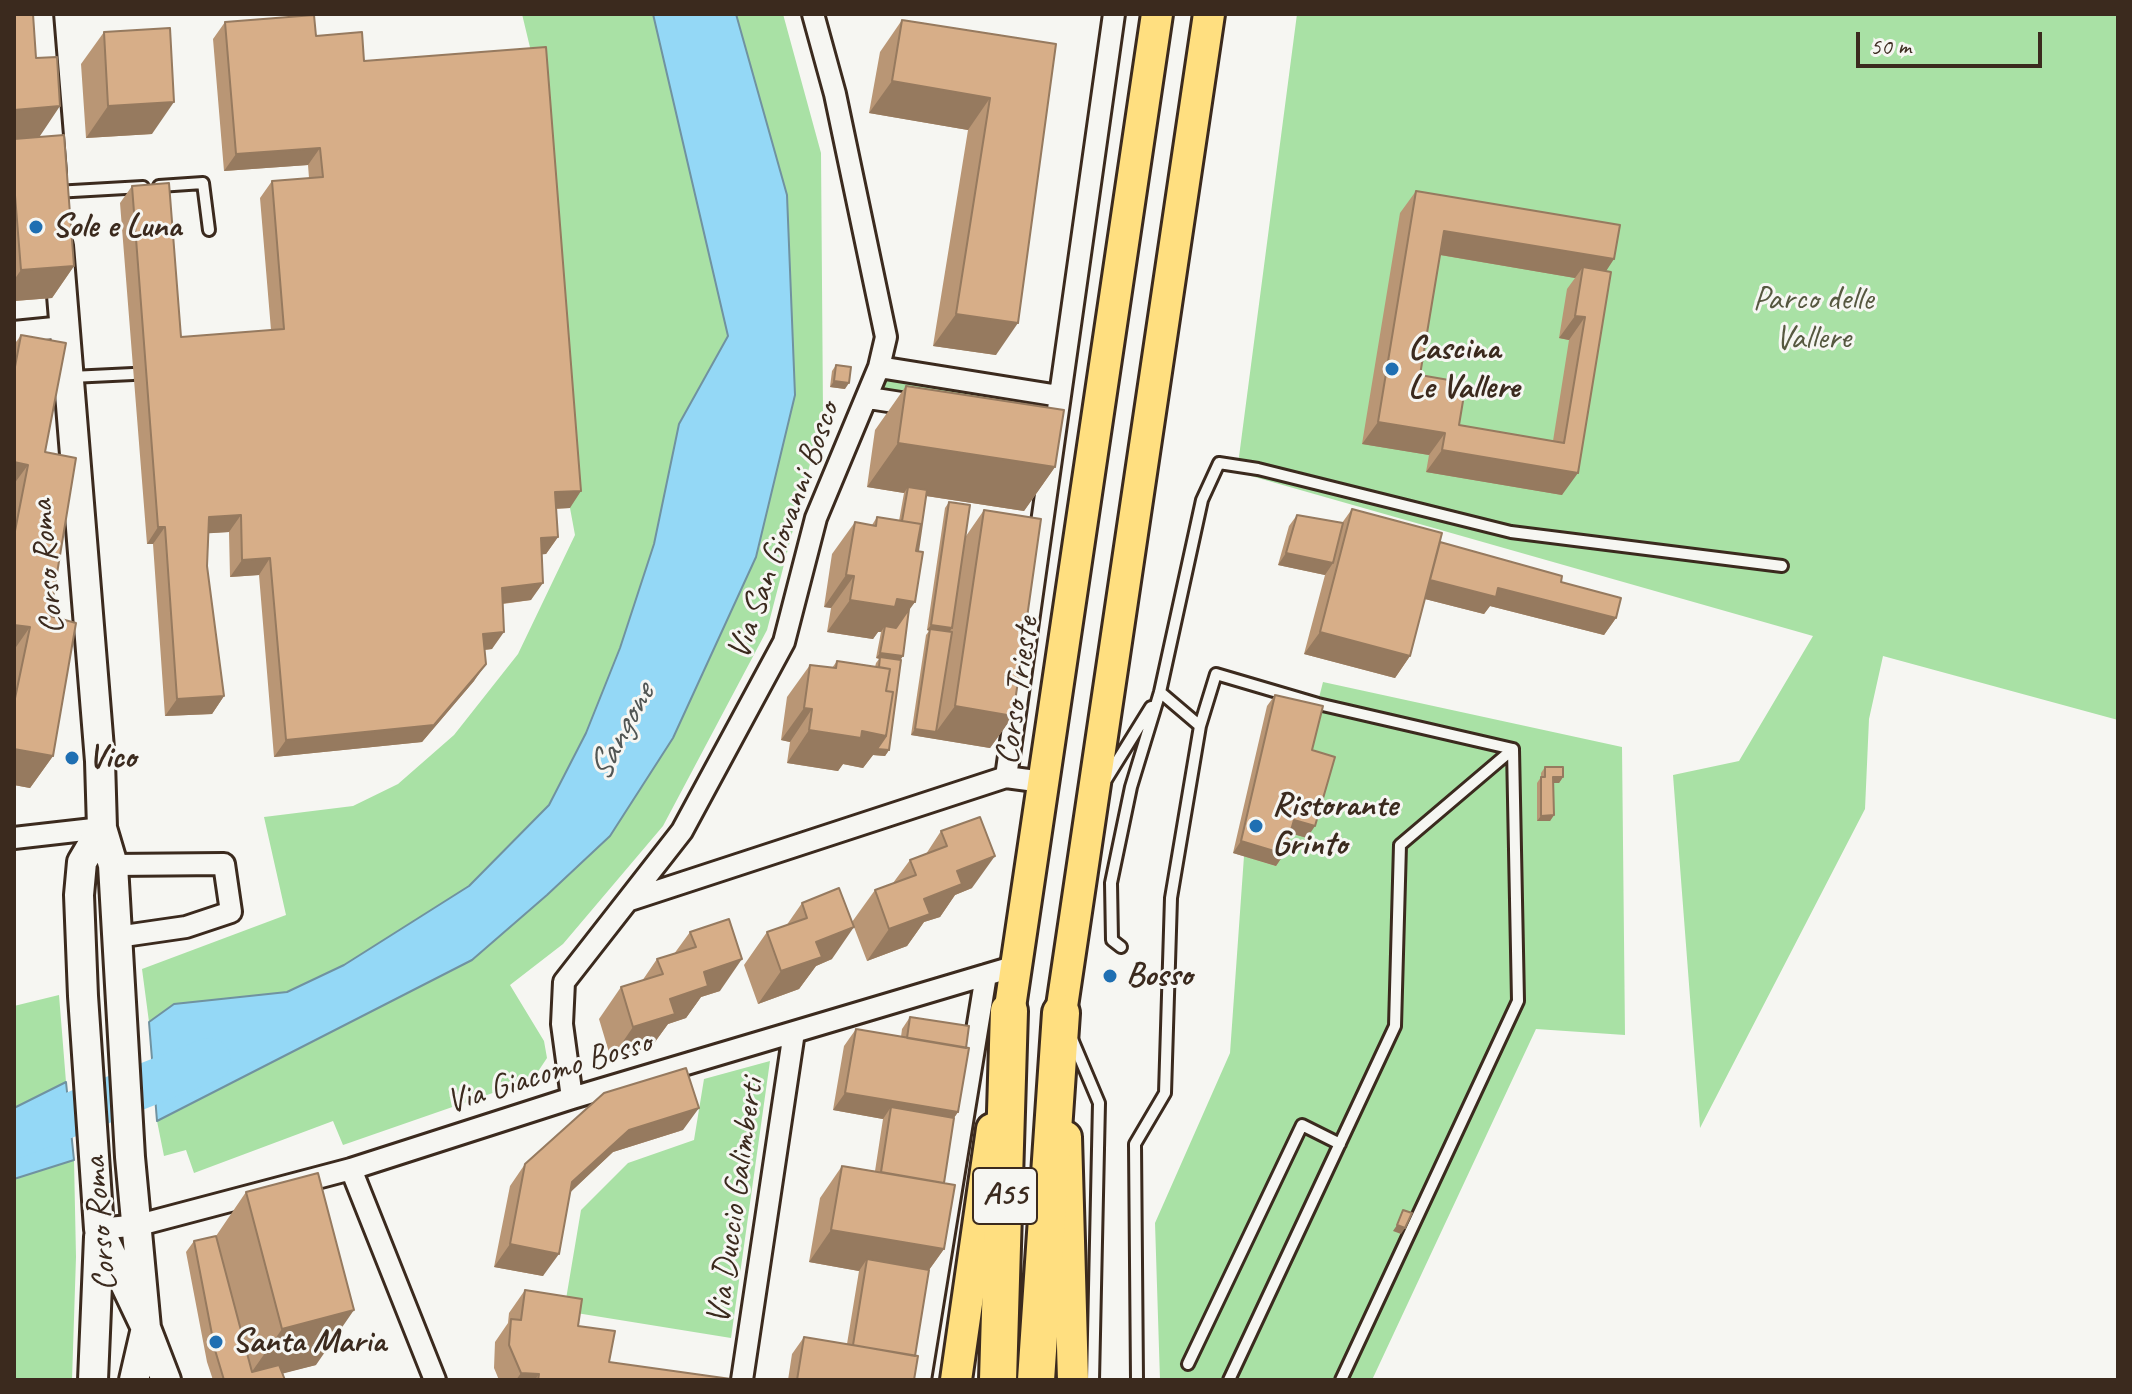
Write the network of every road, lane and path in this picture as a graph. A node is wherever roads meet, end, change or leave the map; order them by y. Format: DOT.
graph roads {
  1 [pos="38,14"];
  2 [pos="813,14"];
  3 [pos="1114,14"];
  4 [pos="1157,14"];
  5 [pos="1209,14"];
  6 [pos="53,192"];
  7 [pos="209,230"];
  8 [pos="64,327"];
  9 [pos="14,332"];
  10 [pos="879,367"];
  11 [pos="133,374"];
  12 [pos="69,377"];
  13 [pos="1059,396"];
  14 [pos="869,398"];
  15 [pos="933,408"];
  16 [pos="1782,566"];
  17 [pos="1160,692"];
  18 [pos="1200,726"];
  19 [pos="1513,749"];
  20 [pos="1006,777"];
  21 [pos="1043,782"];
  22 [pos="1093,800"];
  23 [pos="102,828"];
  24 [pos="14,838"];
  25 [pos="113,865"];
  26 [pos="630,900"];
  27 [pos="117,937"];
  28 [pos="1121,947"];
  29 [pos="1016,966"];
  30 [pos="986,975"];
  31 [pos="1009,1011"];
  32 [pos="1061,1013"];
  33 [pos="794,1032"];
  34 [pos="572,1098"];
  35 [pos="1340,1144"];
  36 [pos="94,1145"];
  37 [pos="351,1169"];
  38 [pos="139,1225"];
  39 [pos="99,1229"];
  40 [pos="146,1328"];
  41 [pos="1188,1364"];
  42 [pos="93,1380"];
  43 [pos="134,1380"];
  44 [pos="166,1380"];
  45 [pos="435,1380"];
  46 [pos="742,1380"];
  47 [pos="920,1380"];
  48 [pos="956,1380"];
  49 [pos="998,1380"];
  50 [pos="1036,1380"];
  51 [pos="1073,1380"];
  52 [pos="1093,1380"];
  53 [pos="1137,1380"];
  54 [pos="1229,1380"];
  55 [pos="1341,1380"];
  1 -- 6 [label="street, Corso Roma"];
  2 -- 10 [label="street, Via San Giovanni Bosco"];
  3 -- 13 [label="street, Corso Trieste"];
  4 -- 21 [label="main road, Corso Trieste"];
  5 -- 22 [label="main road"];
  6 -- 7 [label="lane"];
  6 -- 8 [label="street, Corso Roma"];
  8 -- 9 [label="street"];
  8 -- 12 [label="street, Corso Roma"];
  10 -- 13 [label="street"];
  10 -- 14 [label="street, Via San Giovanni Bosco"];
  11 -- 12 [label="lane"];
  12 -- 23 [label="street, Corso Roma"];
  13 -- 20 [label="street, Corso Trieste"];
  14 -- 15 [label="street"];
  14 -- 26 [label="street, Via San Giovanni Bosco"];
  16 -- 17 [label="lane"];
  17 -- 18 [label="lane"];
  17 -- 22 [label="lane"];
  17 -- 28 [label="lane"];
  18 -- 19 [label="lane"];
  18 -- 53 [label="lane"];
  19 -- 35 [label="lane"];
  19 -- 55 [label="lane"];
  20 -- 21 [label="street"];
  20 -- 26 [label="street"];
  21 -- 29 [label="main road, Corso Trieste"];
  22 -- 32 [label="main road"];
  23 -- 24 [label="street"];
  23 -- 25 [label="street, Corso Roma"];
  23 -- 36 [label="street, Corso Roma"];
  25 -- 27 [label="street, Corso Roma"];
  25 -- 27 [label="street"];
  26 -- 34 [label="street, Via San Giovanni Bosco"];
  27 -- 38 [label="street, Corso Roma"];
  29 -- 30 [label="street, Via Giacomo Bosso"];
  29 -- 31 [label="main road, Corso Trieste"];
  30 -- 33 [label="street, Via Giacomo Bosso"];
  30 -- 47 [label="street"];
  31 -- 48 [label="main road, Corso Trieste"];
  31 -- 49 [label="highway, A55"];
  32 -- 50 [label="highway, A55"];
  32 -- 51 [label="main road"];
  32 -- 52 [label="lane"];
  33 -- 34 [label="street, Via Giacomo Bosso"];
  33 -- 46 [label="street, Via Duccio Galimberti"];
  34 -- 37 [label="street, Via Giacomo Bosso"];
  35 -- 41 [label="lane"];
  35 -- 54 [label="lane"];
  36 -- 38 [label="street"];
  36 -- 39 [label="street, Corso Roma"];
  37 -- 38 [label="street, Via Giacomo Bosso"];
  37 -- 45 [label="street"];
  38 -- 39 [label="street, Via Giacomo Bosso"];
  38 -- 40 [label="street, Corso Roma"];
  39 -- 40 [label="street, Corso Roma"];
  39 -- 42 [label="street"];
  40 -- 43 [label="street"];
  40 -- 44 [label="street, Corso Roma"];
}
